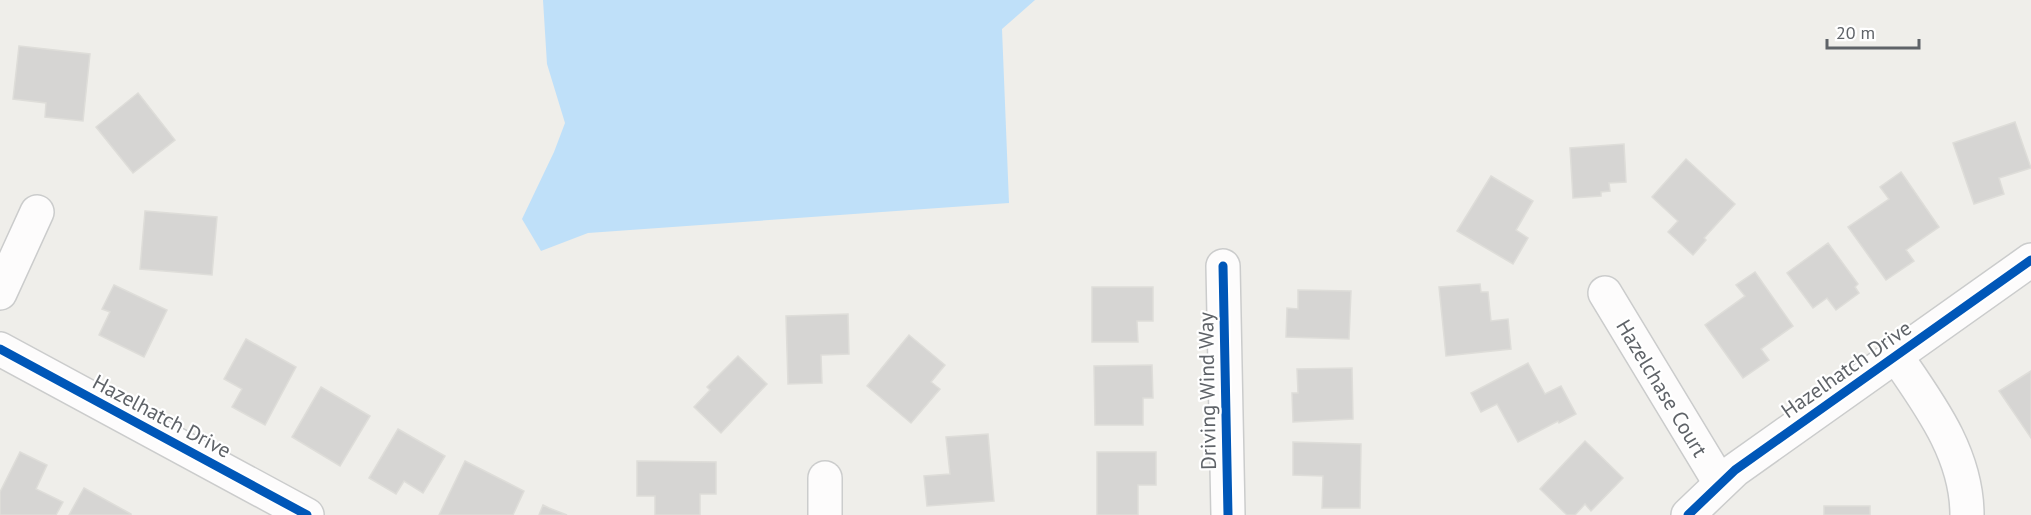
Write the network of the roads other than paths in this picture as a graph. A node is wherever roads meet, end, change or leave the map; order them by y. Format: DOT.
graph roads {
  1 [pos="37,212"];
  2 [pos="2031,260"];
  3 [pos="1223,266"];
  4 [pos="1605,292"];
  5 [pos="0,293"];
  6 [pos="0,349"];
  7 [pos="1896,356"];
  8 [pos="825,477"];
  9 [pos="1720,483"];
  10 [pos="307,515"];
  11 [pos="825,515"];
  12 [pos="1228,515"];
  13 [pos="1688,515"];
  14 [pos="1967,515"];
  1 -- 5 [label="street"];
  2 -- 7 [label="street, Hazelhatch Drive"];
  3 -- 12 [label="street, Driving Wind Way"];
  4 -- 9 [label="street, Hazelchase Court"];
  6 -- 10 [label="street, Hazelhatch Drive"];
  7 -- 9 [label="street, Hazelhatch Drive"];
  7 -- 14 [label="street"];
  8 -- 11 [label="street"];
  9 -- 13 [label="street, Hazelhatch Drive"];
}
